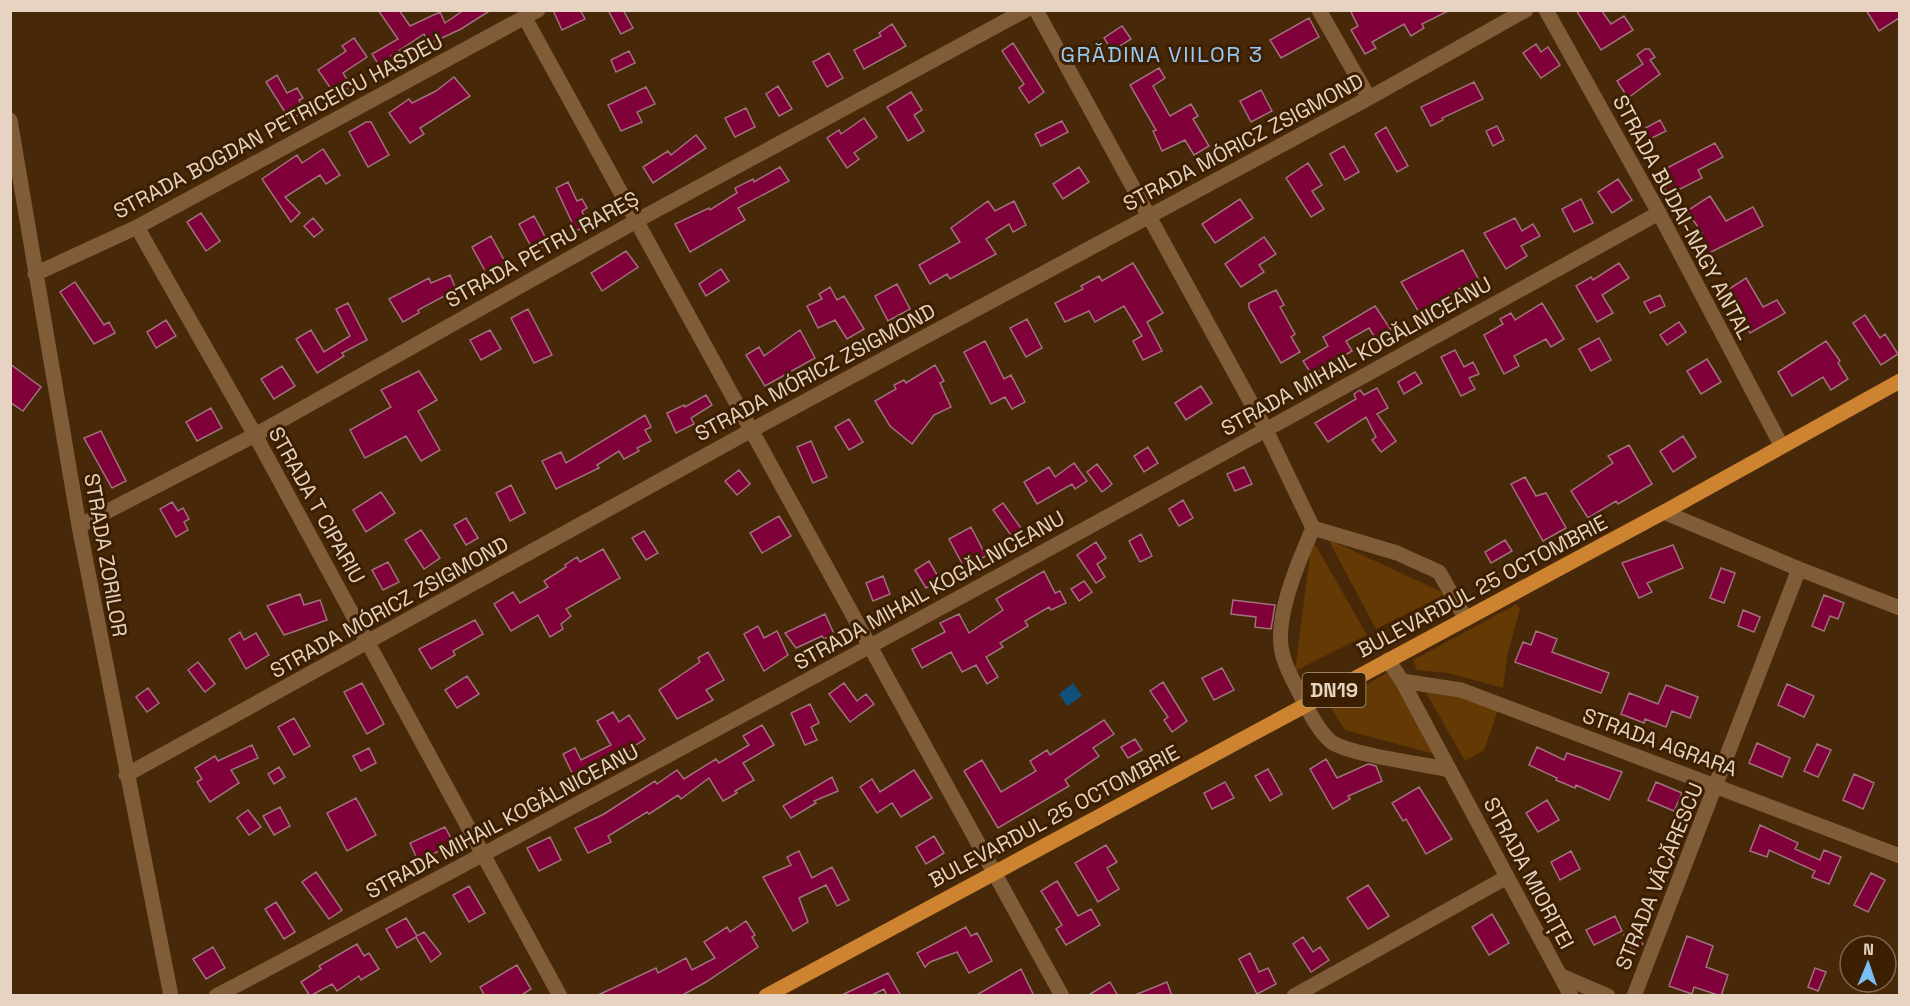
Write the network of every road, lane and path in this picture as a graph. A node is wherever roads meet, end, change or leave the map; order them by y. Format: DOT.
graph roads {
  1 [pos="1026,10"];
  2 [pos="1036,10"];
  3 [pos="1319,10"];
  4 [pos="1526,10"];
  5 [pos="1546,10"];
  6 [pos="532,14"];
  7 [pos="1369,98"];
  8 [pos="10,120"];
  9 [pos="1659,213"];
  10 [pos="1147,217"];
  11 [pos="638,220"];
  12 [pos="137,227"];
  13 [pos="35,274"];
  14 [pos="1899,381"];
  15 [pos="1266,430"];
  16 [pos="750,431"];
  17 [pos="255,435"];
  18 [pos="1781,445"];
  19 [pos="1664,512"];
  20 [pos="79,526"];
  21 [pos="1313,528"];
  22 [pos="1799,569"];
  23 [pos="1899,608"];
  24 [pos="1466,619"];
  25 [pos="369,643"];
  26 [pos="869,647"];
  27 [pos="1388,660"];
  28 [pos="1402,681"];
  29 [pos="1306,705"];
  30 [pos="1450,770"];
  31 [pos="126,775"];
  32 [pos="1718,785"];
  33 [pos="485,855"];
  34 [pos="1899,856"];
  35 [pos="995,870"];
  36 [pos="1507,877"];
  37 [pos="1561,976"];
  38 [pos="171,996"];
  39 [pos="216,996"];
  40 [pos="560,996"];
  41 [pos="766,996"];
  42 [pos="1062,996"];
  43 [pos="1294,996"];
  44 [pos="1571,996"];
  45 [pos="1608,996"];
  46 [pos="1634,996"];
  1 -- 11 [label="street, STRADA PETRU RAREȘ"];
  2 -- 10 [label="street"];
  3 -- 7 [label="street"];
  4 -- 7 [label="street, STRADA MÓRICZ ZSIGMOND"];
  5 -- 9 [label="street, STRADA BUDAI-NAGY ANTAL"];
  6 -- 11 [label="street"];
  6 -- 12 [label="street, STRADA BOGDAN PETRICEICU HASDEU"];
  7 -- 10 [label="street, STRADA MÓRICZ ZSIGMOND"];
  8 -- 13 [label="street, STRADA ZORILOR"];
  9 -- 15 [label="street, STRADA MIHAIL KOGĂLNICEANU"];
  9 -- 18 [label="street, STRADA BUDAI-NAGY ANTAL"];
  10 -- 15 [label="street"];
  10 -- 16 [label="street, STRADA MÓRICZ ZSIGMOND"];
  11 -- 16 [label="street"];
  11 -- 17 [label="street, STRADA PETRU RAREȘ"];
  12 -- 13 [label="street, STRADA BOGDAN PETRICEICU HASDEU"];
  12 -- 17 [label="street, STRADA T CIPARIU"];
  13 -- 20 [label="street, STRADA ZORILOR"];
  14 -- 18 [label="main road, BULEVARDUL 25 OCTOMBRIE / DN19"];
  15 -- 21 [label="street"];
  15 -- 26 [label="street, STRADA MIHAIL KOGĂLNICEANU"];
  16 -- 25 [label="street, STRADA MÓRICZ ZSIGMOND"];
  16 -- 26 [label="street"];
  17 -- 20 [label="street, STRADA PETRU RAREȘ"];
  17 -- 25 [label="street, STRADA T CIPARIU"];
  18 -- 19 [label="main road, BULEVARDUL 25 OCTOMBRIE / DN19"];
  19 -- 22 [label="street"];
  19 -- 24 [label="main road, BULEVARDUL 25 OCTOMBRIE / DN19"];
  20 -- 31 [label="street, STRADA ZORILOR"];
  21 -- 24 [label="street"];
  21 -- 29 [label="street"];
  22 -- 23 [label="street"];
  22 -- 32 [label="street, STRADA VĂCĂRESCU"];
  24 -- 27 [label="main road, BULEVARDUL 25 OCTOMBRIE / DN19"];
  25 -- 31 [label="street, STRADA MÓRICZ ZSIGMOND"];
  25 -- 33 [label="street, STRADA T CIPARIU"];
  26 -- 33 [label="street, STRADA MIHAIL KOGĂLNICEANU"];
  26 -- 35 [label="street"];
  27 -- 28 [label="street, STRADA MIORIȚEI"];
  27 -- 29 [label="main road, BULEVARDUL 25 OCTOMBRIE / DN19"];
  28 -- 30 [label="street, STRADA MIORIȚEI"];
  28 -- 32 [label="street, STRADA AGRARA"];
  29 -- 30 [label="street"];
  29 -- 35 [label="main road, BULEVARDUL 25 OCTOMBRIE / DN19"];
  30 -- 36 [label="street, STRADA MIORIȚEI"];
  31 -- 38 [label="street, STRADA ZORILOR"];
  32 -- 34 [label="street, STRADA AGRARA"];
  32 -- 46 [label="street, STRADA VĂCĂRESCU"];
  33 -- 39 [label="street, STRADA MIHAIL KOGĂLNICEANU"];
  33 -- 40 [label="street, STRADA T CIPARIU"];
  35 -- 41 [label="main road, BULEVARDUL 25 OCTOMBRIE / DN19"];
  35 -- 42 [label="street"];
  36 -- 37 [label="street, STRADA MIORIȚEI"];
  36 -- 43 [label="street"];
  37 -- 44 [label="street, STRADA MIORIȚEI"];
  37 -- 45 [label="street"];
}
